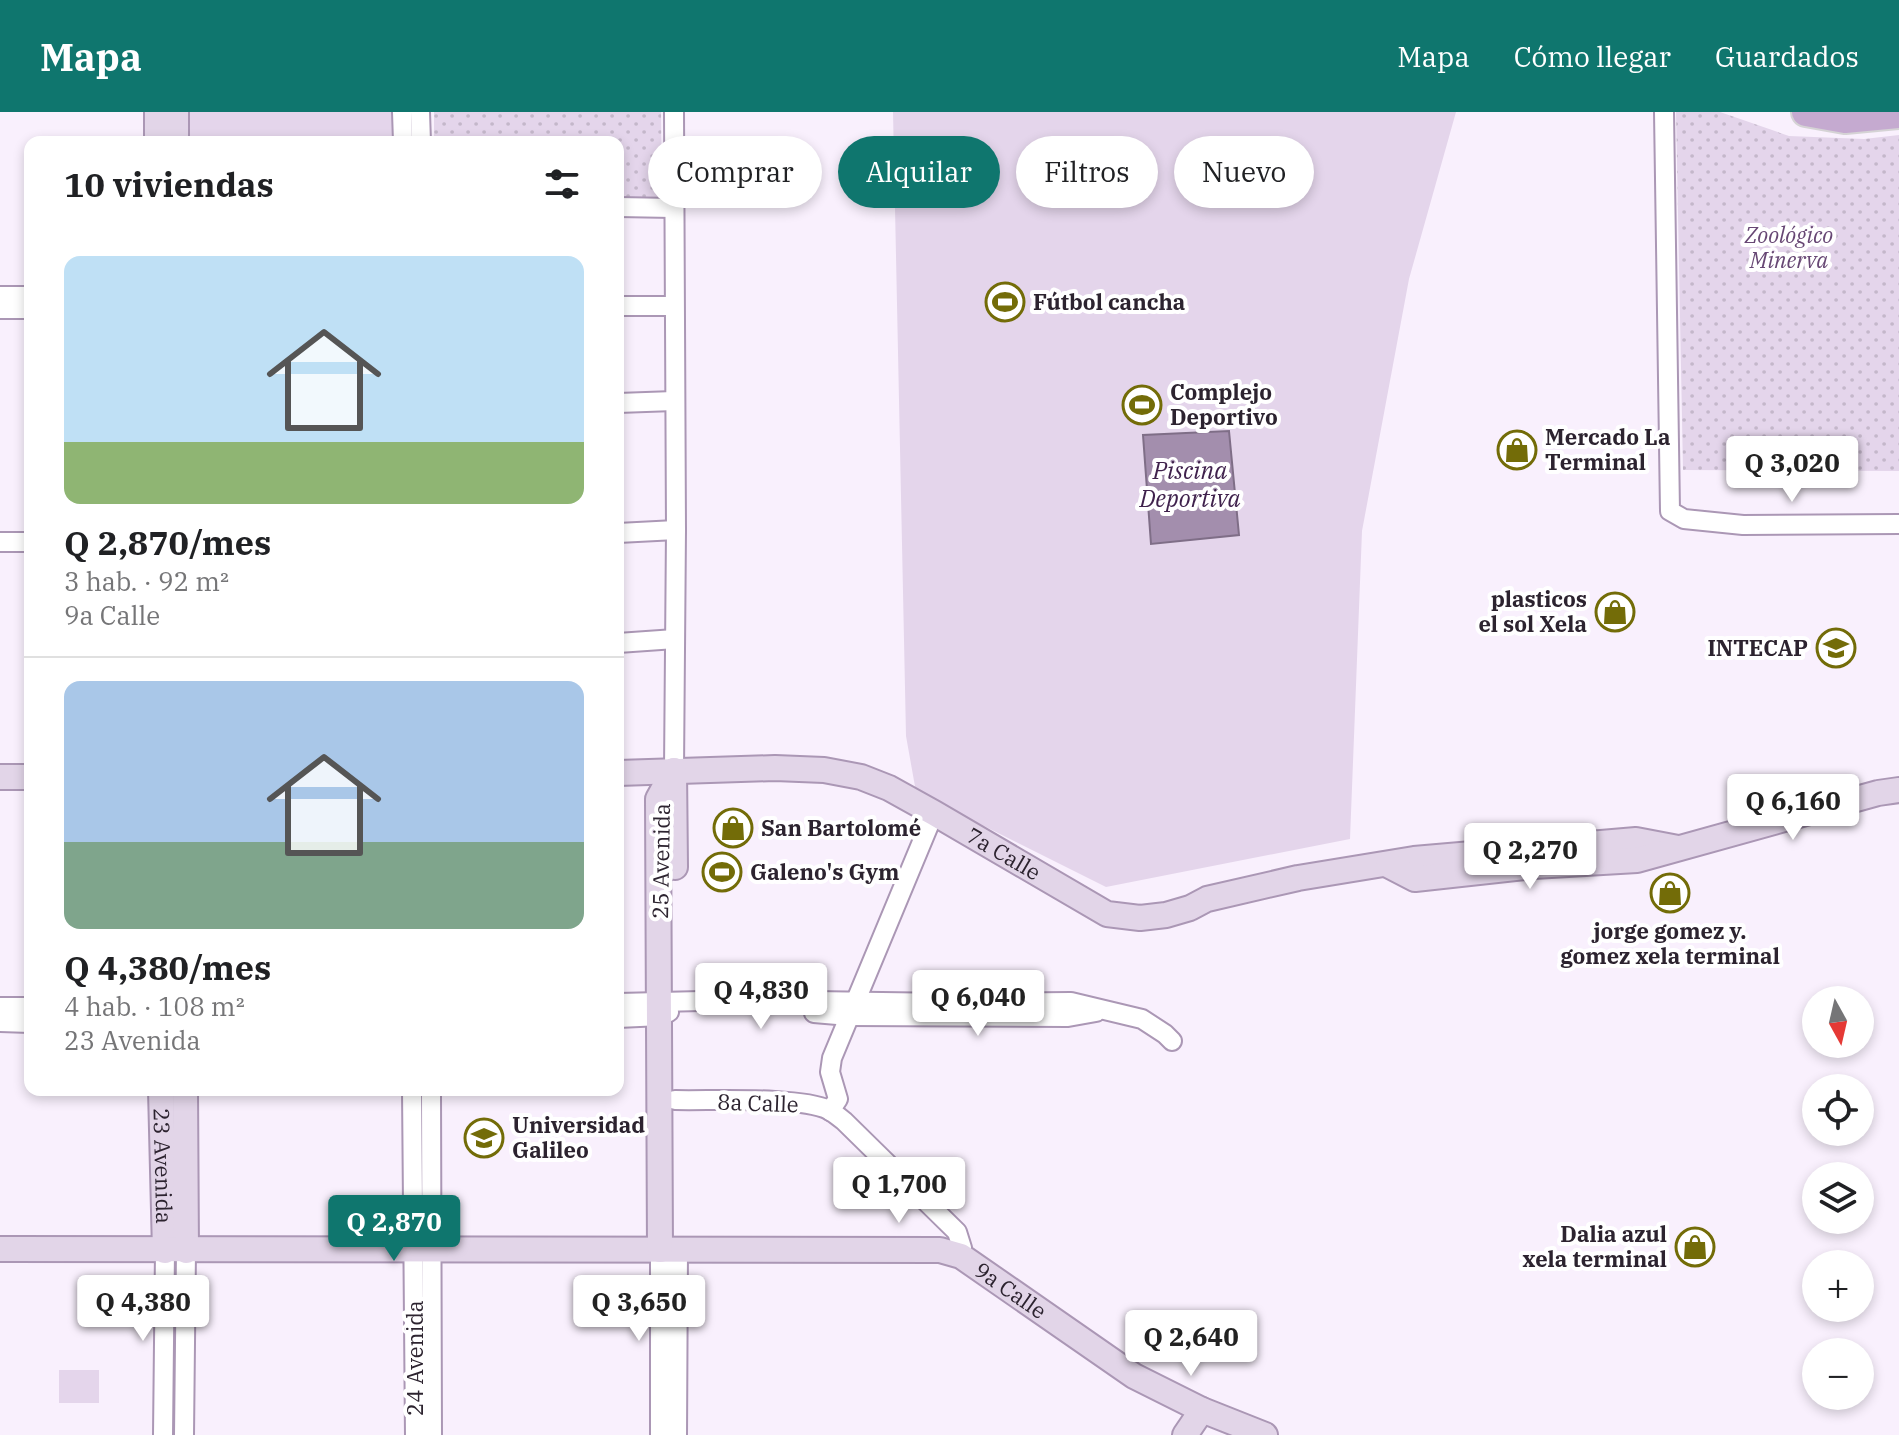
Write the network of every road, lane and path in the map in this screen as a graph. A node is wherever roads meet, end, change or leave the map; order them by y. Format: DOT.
graph roads {
  1 [pos="157,112"];
  2 [pos="176,112"];
  3 [pos="402,112"];
  4 [pos="420,112"];
  5 [pos="674,112"];
  6 [pos="1664,112"];
  7 [pos="1806,112"];
  8 [pos="1899,114"];
  9 [pos="157,136"];
  10 [pos="176,136"];
  11 [pos="403,136"];
  12 [pos="421,136"];
  13 [pos="674,136"];
  14 [pos="624,207"];
  15 [pos="648,208"];
  16 [pos="673,208"];
  17 [pos="0,296"];
  18 [pos="24,296"];
  19 [pos="624,306"];
  20 [pos="673,306"];
  21 [pos="0,309"];
  22 [pos="24,309"];
  23 [pos="674,401"];
  24 [pos="624,403"];
  25 [pos="1899,524"];
  26 [pos="676,530"];
  27 [pos="624,533"];
  28 [pos="0,542"];
  29 [pos="24,542"];
  30 [pos="675,639"];
  31 [pos="624,643"];
  32 [pos="674,770"];
  33 [pos="624,773"];
  34 [pos="0,777"];
  35 [pos="24,777"];
  36 [pos="1899,790"];
  37 [pos="934,813"];
  38 [pos="624,1003"];
  39 [pos="0,1007"];
  40 [pos="24,1007"];
  41 [pos="667,1007"];
  42 [pos="852,1009"];
  43 [pos="624,1017"];
  44 [pos="0,1022"];
  45 [pos="24,1023"];
  46 [pos="1172,1041"];
  47 [pos="162,1096"];
  48 [pos="185,1096"];
  49 [pos="412,1096"];
  50 [pos="431,1096"];
  51 [pos="675,1100"];
  52 [pos="837,1116"];
  53 [pos="0,1249"];
  54 [pos="669,1250"];
  55 [pos="175,1251"];
  56 [pos="423,1251"];
  57 [pos="961,1256"];
  58 [pos="1202,1410"];
  59 [pos="163,1435"];
  60 [pos="184,1435"];
  61 [pos="415,1435"];
  62 [pos="432,1435"];
  63 [pos="660,1435"];
  64 [pos="677,1435"];
  65 [pos="1185,1435"];
  66 [pos="1265,1435"];
  1 -- 9 [label="street"];
  2 -- 10 [label="street"];
  3 -- 11 [label="street"];
  4 -- 12 [label="street"];
  5 -- 13 [label="street, 25 Avenida"];
  6 -- 25 [label="street"];
  7 -- 8 [label="main road"];
  14 -- 15 [label="street"];
  16 -- 20 [label="street, 25 Avenida"];
  17 -- 18 [label="street"];
  19 -- 20 [label="street"];
  20 -- 23 [label="street, 25 Avenida"];
  21 -- 22 [label="street"];
  23 -- 24 [label="street"];
  23 -- 26 [label="street, 25 Avenida"];
  26 -- 27 [label="street"];
  26 -- 30 [label="street, 25 Avenida"];
  28 -- 29 [label="street"];
  30 -- 31 [label="street"];
  30 -- 32 [label="street, 25 Avenida"];
  32 -- 33 [label="street, 7a Calle"];
  32 -- 37 [label="street, 7a Calle"];
  32 -- 41 [label="street, 25 Avenida"];
  34 -- 35 [label="street"];
  36 -- 37 [label="street, 7a Calle"];
  37 -- 42 [label="street"];
  38 -- 41 [label="street"];
  39 -- 40 [label="street"];
  41 -- 42 [label="street"];
  41 -- 43 [label="street"];
  41 -- 51 [label="street, 25 Avenida"];
  41 -- 54 [label="street, 25 Avenida"];
  42 -- 46 [label="street"];
  42 -- 52 [label="street"];
  44 -- 45 [label="street"];
  47 -- 55 [label="street, 23 Avenida"];
  48 -- 55 [label="street, 23 Avenida"];
  49 -- 56 [label="street, 24 Avenida"];
  50 -- 56 [label="street, 24 Avenida"];
  51 -- 52 [label="street, 8a Calle"];
  51 -- 54 [label="street, 25 Avenida"];
  52 -- 57 [label="street"];
  53 -- 55 [label="street, 9a Calle"];
  54 -- 56 [label="street, 9a Calle"];
  54 -- 57 [label="street, 9a Calle"];
  54 -- 63 [label="street, 25 Avenida"];
  54 -- 64 [label="street, 25 Avenida"];
  55 -- 56 [label="street, 9a Calle"];
  55 -- 59 [label="street, 23 Avenida"];
  55 -- 60 [label="street, 23 Avenida"];
  56 -- 61 [label="street, 24 Avenida"];
  56 -- 62 [label="street, 24 Avenida"];
  57 -- 58 [label="street, 9a Calle"];
  58 -- 65 [label="street"];
  58 -- 66 [label="street, 9a Calle"];
}
